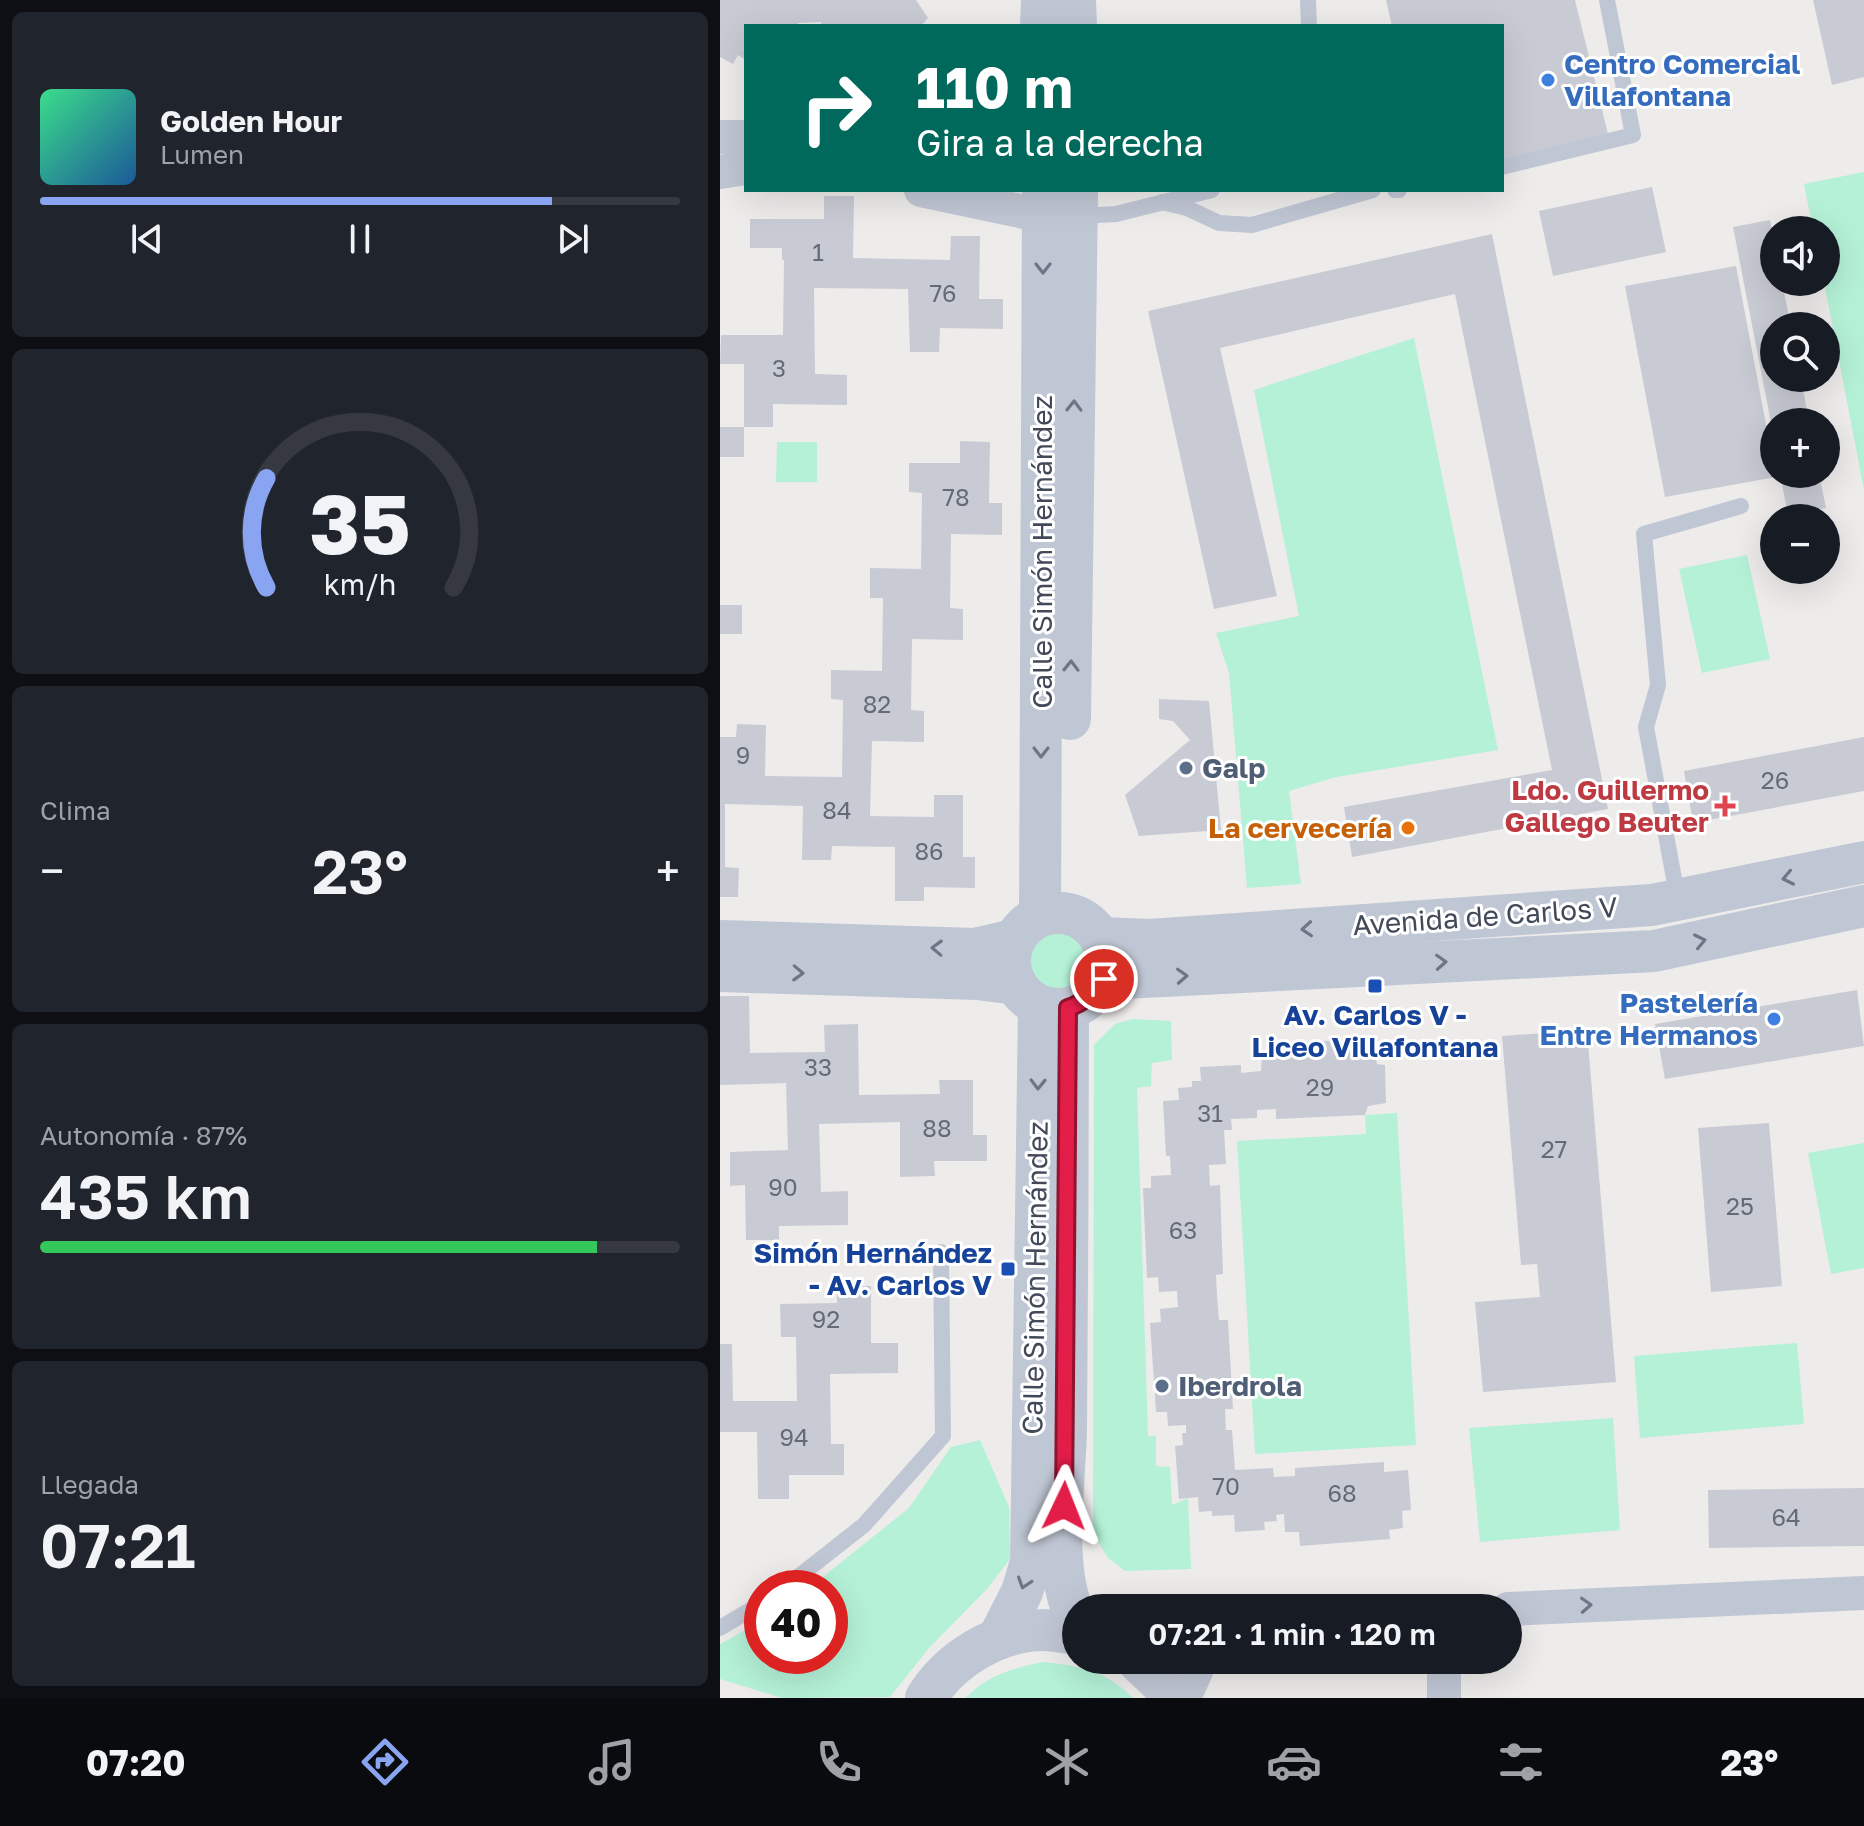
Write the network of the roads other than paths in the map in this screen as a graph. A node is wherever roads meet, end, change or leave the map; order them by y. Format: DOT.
graph roads {
  1 [pos="1042,0"];
  2 [pos="1075,0"];
  3 [pos="1308,0"];
  4 [pos="1607,0"];
  5 [pos="1041,24"];
  6 [pos="1076,24"];
  7 [pos="1309,24"];
  8 [pos="720,137"];
  9 [pos="744,137"];
  10 [pos="1504,167"];
  11 [pos="744,168"];
  12 [pos="720,172"];
  13 [pos="942,192"];
  14 [pos="1204,192"];
  15 [pos="1366,192"];
  16 [pos="1162,202"];
  17 [pos="1060,203"];
  18 [pos="1741,506"];
  19 [pos="1864,862"];
  20 [pos="1678,902"];
  21 [pos="1864,906"];
  22 [pos="1040,922"];
  23 [pos="1101,938"];
  24 [pos="720,941"];
  25 [pos="720,971"];
  26 [pos="1104,979"];
  27 [pos="1041,1000"];
  28 [pos="941,1252"];
  29 [pos="807,1570"];
  30 [pos="1864,1593"];
  31 [pos="1067,1594"];
  32 [pos="1522,1608"];
  33 [pos="744,1614"];
  34 [pos="720,1628"];
  35 [pos="1062,1632"];
  36 [pos="998,1639"];
  37 [pos="1152,1674"];
  38 [pos="1195,1674"];
  39 [pos="1444,1674"];
  40 [pos="926,1698"];
  41 [pos="1172,1698"];
  42 [pos="1184,1698"];
  43 [pos="1444,1698"];
  1 -- 5 [label="street"];
  2 -- 6 [label="street"];
  3 -- 7 [label="lane"];
  4 -- 10 [label="lane"];
  8 -- 9 [label="street"];
  11 -- 12 [label="street"];
  13 -- 17 [label="street"];
  14 -- 16 [label="lane"];
  15 -- 16 [label="lane"];
  16 -- 17 [label="lane"];
  17 -- 22 [label="street, Calle Simón Hernández"];
  18 -- 20 [label="lane"];
  19 -- 20 [label="street, Avenida de Carlos V, one-way"];
  20 -- 23 [label="street, Avenida de Carlos V, one-way"];
  26 -- 21 [label="street, Avenida de Carlos V, one-way"];
  22 -- 23 [label="street"];
  22 -- 24 [label="street, one-way"];
  22 -- 27 [label="street"];
  23 -- 26 [label="street"];
  25 -- 27 [label="street, one-way"];
  26 -- 27 [label="street"];
  27 -- 31 [label="street, Calle Simón Hernández"];
  27 -- 36 [label="street, Calle Simón Hernández, one-way"];
  28 -- 29 [label="lane"];
  32 -- 30 [label="street, one-way"];
  33 -- 34 [label="lane"];
  35 -- 36 [label="street"];
  36 -- 40 [label="street"];
  37 -- 41 [label="street"];
  38 -- 42 [label="street"];
  39 -- 43 [label="street"];
}
